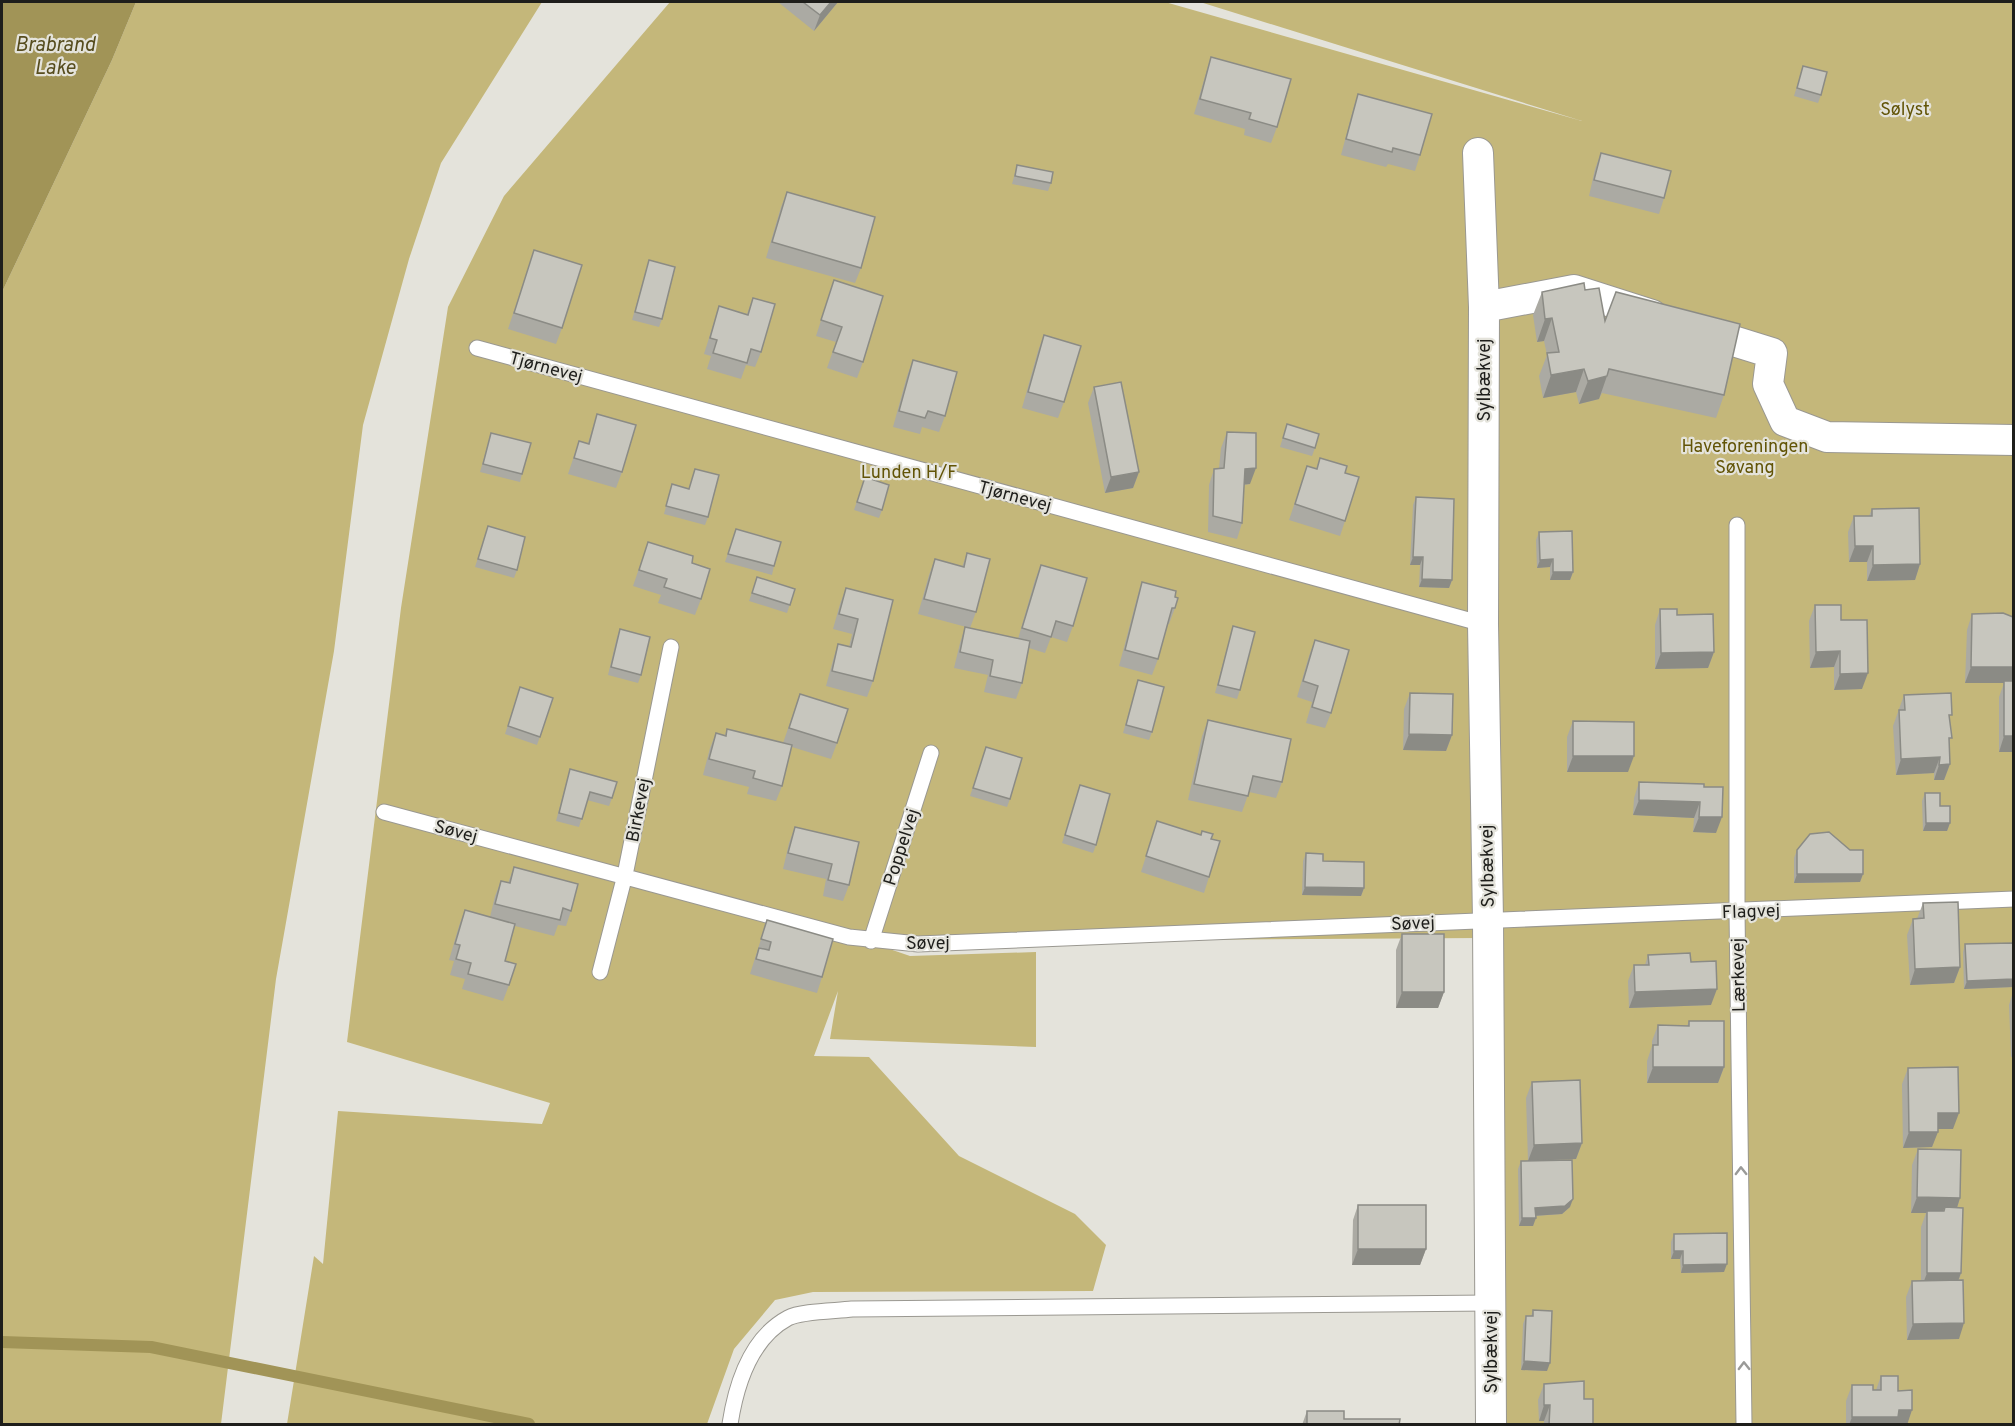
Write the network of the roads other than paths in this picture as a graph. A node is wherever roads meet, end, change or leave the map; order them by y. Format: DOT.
graph roads {
  1 [pos="1478,153"];
  2 [pos="1484,307"];
  3 [pos="477,348"];
  4 [pos="2013,440"];
  5 [pos="1737,525"];
  6 [pos="1483,624"];
  7 [pos="670,647"];
  8 [pos="931,753"];
  9 [pos="384,812"];
  10 [pos="625,875"];
  11 [pos="2013,899"];
  12 [pos="1737,912"];
  13 [pos="1488,920"];
  14 [pos="871,941"];
  15 [pos="600,972"];
  16 [pos="1490,1303"];
  17 [pos="730,1425"];
  18 [pos="1491,1425"];
  19 [pos="1744,1425"];
  1 -- 2 [label="street, Sylbækvej"];
  2 -- 4 [label="street"];
  2 -- 6 [label="street, Sylbækvej"];
  3 -- 6 [label="lane, Tjørnevej"];
  5 -- 12 [label="lane, Lærkevej"];
  6 -- 13 [label="street, Sylbækvej"];
  7 -- 10 [label="lane, Birkevej"];
  8 -- 14 [label="lane, Poppelvej"];
  9 -- 10 [label="lane, Søvej"];
  10 -- 14 [label="lane, Søvej"];
  10 -- 15 [label="lane, Birkevej"];
  11 -- 12 [label="lane, Flagvej"];
  12 -- 13 [label="lane, Flagvej"];
  19 -- 12 [label="lane, Lærkevej, one-way"];
  13 -- 14 [label="lane, Søvej"];
  13 -- 16 [label="street, Sylbækvej"];
  16 -- 17 [label="lane"];
  16 -- 18 [label="street, Sylbækvej"];
}
